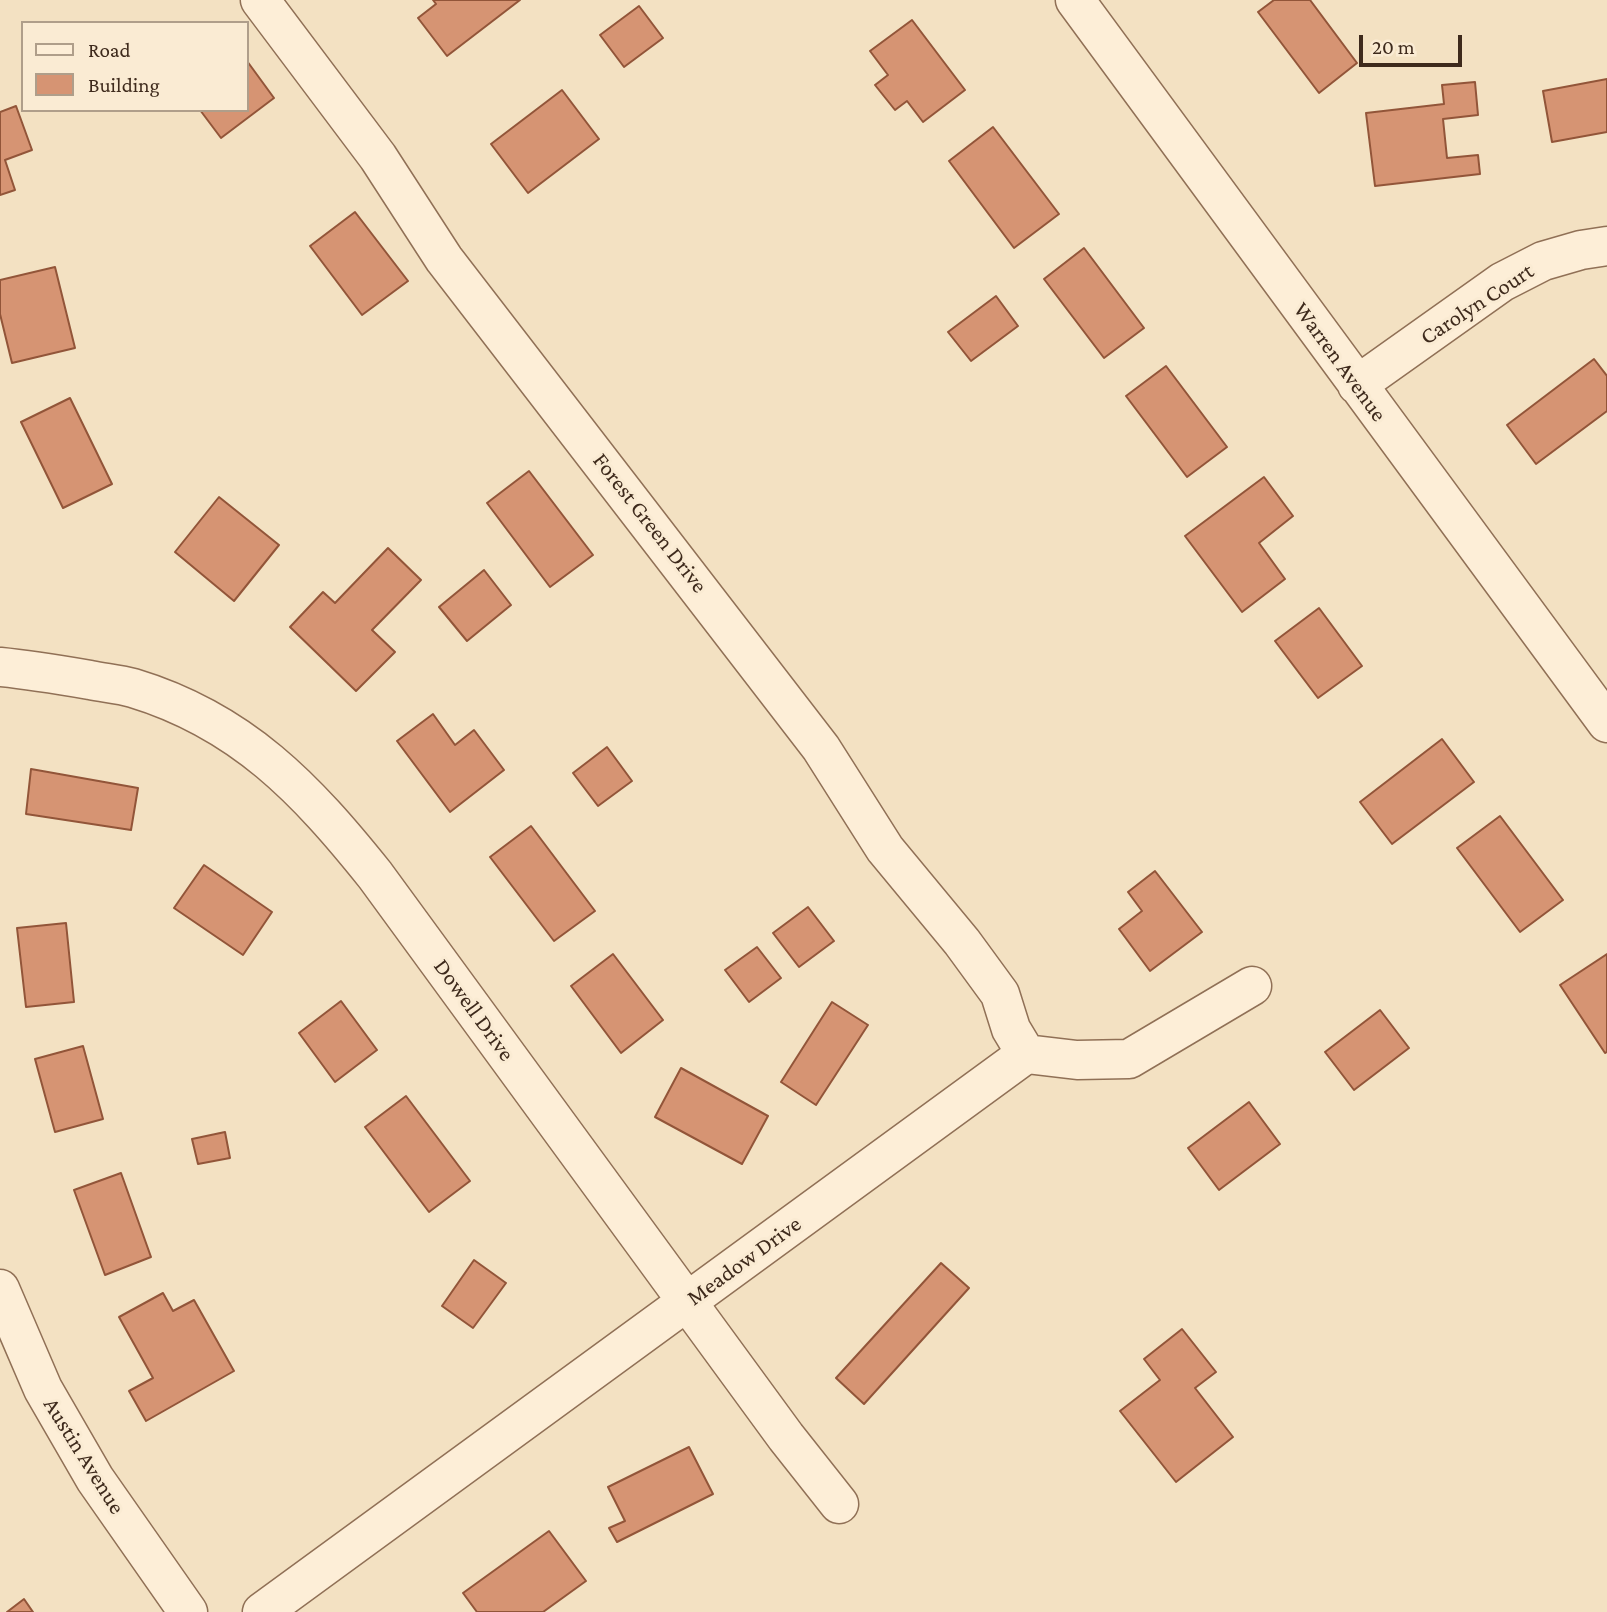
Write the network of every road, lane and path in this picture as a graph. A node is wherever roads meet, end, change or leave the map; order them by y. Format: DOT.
graph roads {
  1 [pos="260,0"];
  2 [pos="1075,0"];
  3 [pos="1607,246"];
  4 [pos="1357,385"];
  5 [pos="0,667"];
  6 [pos="1607,723"];
  7 [pos="1252,986"];
  8 [pos="1026,1054"];
  9 [pos="0,1289"];
  10 [pos="687,1303"];
  11 [pos="839,1504"];
  12 [pos="188,1612"];
  13 [pos="261,1612"];
  1 -- 8 [label="street, Forest Green Drive"];
  2 -- 4 [label="street, Warren Avenue"];
  3 -- 4 [label="street, Carolyn Court"];
  4 -- 6 [label="street, Warren Avenue"];
  5 -- 10 [label="street, Dowell Drive"];
  7 -- 8 [label="street"];
  8 -- 10 [label="street, Meadow Drive"];
  9 -- 12 [label="street, Austin Avenue"];
  10 -- 11 [label="street, Dowell Drive"];
  10 -- 13 [label="street, Meadow Drive"];
}
